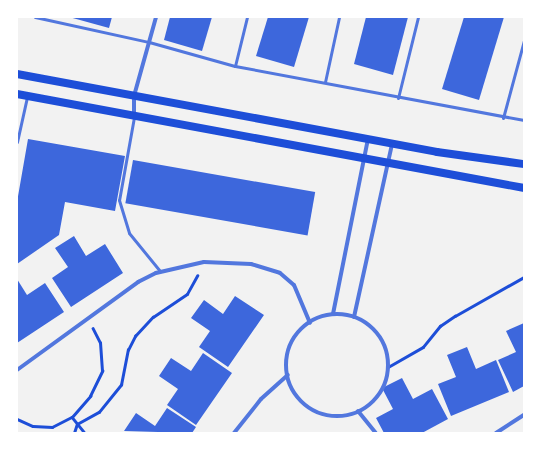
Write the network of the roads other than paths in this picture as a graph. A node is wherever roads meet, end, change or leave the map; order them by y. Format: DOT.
graph roads {
  1 [pos="35,17"];
  2 [pos="156,17"];
  3 [pos="247,17"];
  4 [pos="339,17"];
  5 [pos="418,17"];
  6 [pos="524,40"];
  7 [pos="149,42"];
  8 [pos="235,66"];
  9 [pos="17,74"];
  10 [pos="325,82"];
  11 [pos="17,94"];
  12 [pos="27,96"];
  13 [pos="134,96"];
  14 [pos="398,98"];
  15 [pos="134,116"];
  16 [pos="502,118"];
  17 [pos="524,120"];
  18 [pos="368,139"];
  19 [pos="17,142"];
  20 [pos="392,144"];
  21 [pos="364,160"];
  22 [pos="388,164"];
  23 [pos="524,164"];
  24 [pos="524,188"];
  25 [pos="160,271"];
  26 [pos="333,314"];
  27 [pos="354,317"];
  28 [pos="310,322"];
  29 [pos="17,370"];
  30 [pos="288,375"];
  31 [pos="358,410"];
  32 [pos="524,416"];
  33 [pos="234,433"];
  34 [pos="376,433"];
  35 [pos="496,433"];
  1 -- 7 [label="lane"];
  2 -- 7 [label="street"];
  3 -- 8 [label="lane"];
  4 -- 10 [label="lane"];
  5 -- 14 [label="lane"];
  6 -- 16 [label="lane"];
  7 -- 8 [label="lane"];
  7 -- 13 [label="street"];
  8 -- 10 [label="lane"];
  9 -- 13 [label="main road"];
  10 -- 14 [label="lane"];
  11 -- 12 [label="main road"];
  12 -- 15 [label="main road"];
  12 -- 19 [label="lane"];
  13 -- 15 [label="street"];
  13 -- 18 [label="main road"];
  14 -- 16 [label="lane"];
  15 -- 21 [label="main road"];
  15 -- 25 [label="lane"];
  16 -- 17 [label="lane"];
  18 -- 20 [label="main road"];
  18 -- 21 [label="street"];
  20 -- 22 [label="street"];
  20 -- 23 [label="main road"];
  21 -- 22 [label="main road"];
  21 -- 26 [label="street"];
  22 -- 24 [label="main road"];
  22 -- 27 [label="street"];
  25 -- 28 [label="street"];
  25 -- 29 [label="street"];
  26 -- 27 [label="street"];
  26 -- 28 [label="street"];
  27 -- 31 [label="street"];
  28 -- 30 [label="street"];
  30 -- 31 [label="street"];
  30 -- 33 [label="street"];
  31 -- 34 [label="street"];
  32 -- 35 [label="street"];
}
